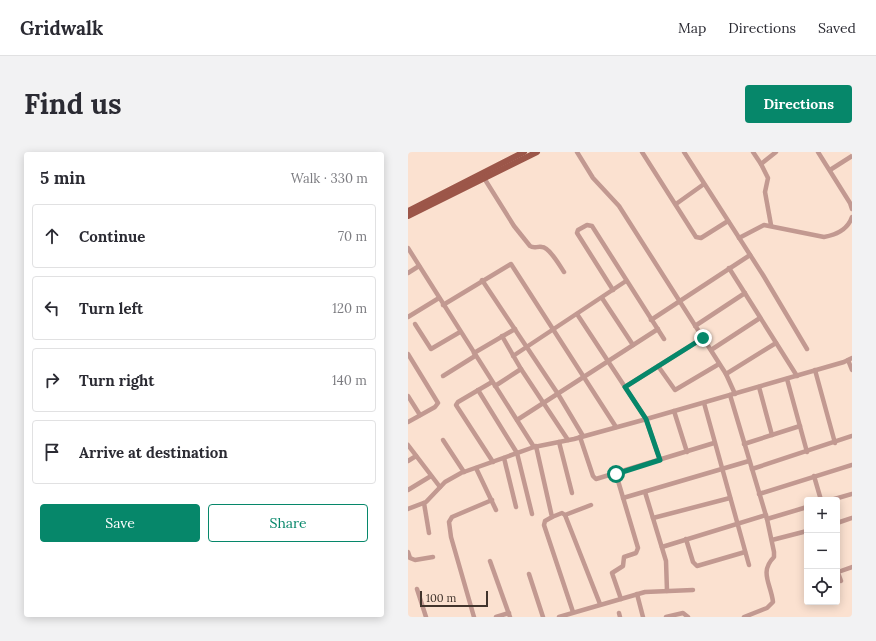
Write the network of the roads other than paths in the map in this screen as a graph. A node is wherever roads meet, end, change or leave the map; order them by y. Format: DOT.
graph roads {
  1 [pos="524,152"];
  2 [pos="537,152"];
  3 [pos="577,152"];
  4 [pos="642,152"];
  5 [pos="684,152"];
  6 [pos="753,152"];
  7 [pos="776,152"];
  8 [pos="818,152"];
  9 [pos="852,156"];
  10 [pos="761,164"];
  11 [pos="830,170"];
  12 [pos="484,178"];
  13 [pos="704,184"];
  14 [pos="676,204"];
  15 [pos="852,209"];
  16 [pos="408,211"];
  17 [pos="408,216"];
  18 [pos="852,217"];
  19 [pos="728,221"];
  20 [pos="771,225"];
  21 [pos="739,238"];
  22 [pos="408,248"];
  23 [pos="750,255"];
  24 [pos="419,266"];
  25 [pos="729,268"];
  26 [pos="564,272"];
  27 [pos="408,273"];
  28 [pos="482,280"];
  29 [pos="626,281"];
  30 [pos="613,290"];
  31 [pos="745,293"];
  32 [pos="439,298"];
  33 [pos="602,298"];
  34 [pos="679,302"];
  35 [pos="443,305"];
  36 [pos="577,314"];
  37 [pos="408,317"];
  38 [pos="760,318"];
  39 [pos="651,320"];
  40 [pos="415,324"];
  41 [pos="694,326"];
  42 [pos="515,329"];
  43 [pos="658,329"];
  44 [pos="554,330"];
  45 [pos="460,332"];
  46 [pos="502,336"];
  47 [pos="703,338"];
  48 [pos="664,339"];
  49 [pos="776,343"];
  50 [pos="633,345"];
  51 [pos="527,348"];
  52 [pos="807,349"];
  53 [pos="710,350"];
  54 [pos="408,354"];
  55 [pos="475,354"];
  56 [pos="513,356"];
  57 [pos="850,359"];
  58 [pos="608,361"];
  59 [pos="719,364"];
  60 [pos="658,366"];
  61 [pos="521,369"];
  62 [pos="815,370"];
  63 [pos="852,370"];
  64 [pos="726,374"];
  65 [pos="443,376"];
  66 [pos="797,376"];
  67 [pos="583,377"];
  68 [pos="787,379"];
  69 [pos="493,384"];
  70 [pos="625,387"];
  71 [pos="759,387"];
  72 [pos="478,390"];
  73 [pos="558,394"];
  74 [pos="732,394"];
  75 [pos="408,396"];
  76 [pos="544,403"];
  77 [pos="704,403"];
  78 [pos="674,411"];
  79 [pos="420,415"];
  80 [pos="646,419"];
  81 [pos="517,420"];
  82 [pos="408,422"];
  83 [pos="800,426"];
  84 [pos="616,427"];
  85 [pos="772,435"];
  86 [pos="852,436"];
  87 [pos="581,437"];
  88 [pos="443,440"];
  89 [pos="568,440"];
  90 [pos="560,442"];
  91 [pos="835,443"];
  92 [pos="714,444"];
  93 [pos="744,444"];
  94 [pos="408,445"];
  95 [pos="535,446"];
  96 [pos="687,452"];
  97 [pos="807,452"];
  98 [pos="517,453"];
  99 [pos="416,456"];
  100 [pos="504,458"];
  101 [pos="660,460"];
  102 [pos="408,461"];
  103 [pos="749,461"];
  104 [pos="493,462"];
  105 [pos="852,465"];
  106 [pos="476,468"];
  107 [pos="721,469"];
  108 [pos="752,469"];
  109 [pos="464,472"];
  110 [pos="616,474"];
  111 [pos="432,476"];
  112 [pos="814,476"];
  113 [pos="440,487"];
  114 [pos="408,490"];
  115 [pos="645,492"];
  116 [pos="572,493"];
  117 [pos="759,494"];
  118 [pos="852,494"];
  119 [pos="820,497"];
  120 [pos="840,497"];
  121 [pos="623,498"];
  122 [pos="730,498"];
  123 [pos="492,500"];
  124 [pos="424,503"];
  125 [pos="591,505"];
  126 [pos="516,507"];
  127 [pos="804,508"];
  128 [pos="408,509"];
  129 [pos="496,510"];
  130 [pos="532,514"];
  131 [pos="565,515"];
  132 [pos="552,516"];
  133 [pos="766,517"];
  134 [pos="653,518"];
  135 [pos="852,518"];
  136 [pos="840,522"];
  137 [pos="737,524"];
  138 [pos="804,532"];
  139 [pos="429,533"];
  140 [pos="686,539"];
  141 [pos="772,540"];
  142 [pos="662,547"];
  143 [pos="408,552"];
  144 [pos="745,552"];
  145 [pos="433,557"];
  146 [pos="490,561"];
  147 [pos="749,565"];
  148 [pos="852,567"];
  149 [pos="840,570"];
  150 [pos="529,574"];
  151 [pos="417,589"];
  152 [pos="693,590"];
  153 [pos="667,591"];
  154 [pos="637,594"];
  155 [pos="621,599"];
  156 [pos="600,604"];
  157 [pos="573,612"];
  158 [pos="509,615"];
  159 [pos="758,615"];
  160 [pos="426,617"];
  161 [pos="474,617"];
  162 [pos="496,617"];
  163 [pos="543,617"];
  164 [pos="559,617"];
  165 [pos="644,617"];
  166 [pos="667,617"];
  167 [pos="688,617"];
  168 [pos="744,617"];
  1 -- 16 [label="main road"];
  2 -- 12 [label="main road"];
  3 -- 34 [label="street"];
  4 -- 14 [label="street"];
  5 -- 13 [label="street"];
  6 -- 10 [label="street"];
  7 -- 10 [label="street"];
  8 -- 11 [label="street"];
  9 -- 11 [label="street"];
  10 -- 20 [label="street"];
  11 -- 15 [label="street"];
  12 -- 17 [label="main road"];
  12 -- 26 [label="street"];
  13 -- 14 [label="street"];
  13 -- 19 [label="street"];
  14 -- 19 [label="street"];
  18 -- 20 [label="street"];
  19 -- 21 [label="street"];
  20 -- 21 [label="street"];
  21 -- 23 [label="street"];
  22 -- 24 [label="street"];
  23 -- 25 [label="street"];
  23 -- 52 [label="street"];
  24 -- 27 [label="street"];
  24 -- 32 [label="street"];
  25 -- 31 [label="street"];
  25 -- 34 [label="street"];
  28 -- 35 [label="street"];
  28 -- 42 [label="street"];
  28 -- 44 [label="street"];
  29 -- 30 [label="street"];
  29 -- 30 [label="street"];
  29 -- 39 [label="street"];
  30 -- 33 [label="street"];
  31 -- 38 [label="street"];
  31 -- 41 [label="street"];
  32 -- 35 [label="street"];
  32 -- 37 [label="street"];
  33 -- 36 [label="street"];
  33 -- 50 [label="street"];
  34 -- 39 [label="street"];
  34 -- 41 [label="street"];
  35 -- 45 [label="street"];
  36 -- 44 [label="street"];
  36 -- 58 [label="street"];
  38 -- 49 [label="street"];
  38 -- 53 [label="street"];
  39 -- 43 [label="street"];
  40 -- 45 [label="street"];
  41 -- 47 [label="street"];
  42 -- 46 [label="street"];
  42 -- 51 [label="street"];
  43 -- 48 [label="street"];
  43 -- 50 [label="street"];
  44 -- 51 [label="street"];
  44 -- 67 [label="street"];
  45 -- 55 [label="street"];
  46 -- 55 [label="street"];
  46 -- 56 [label="street"];
  47 -- 53 [label="street"];
  47 -- 60 [label="street"];
  49 -- 64 [label="street"];
  49 -- 66 [label="street"];
  50 -- 58 [label="street"];
  51 -- 56 [label="street"];
  51 -- 73 [label="street"];
  53 -- 59 [label="street"];
  54 -- 79 [label="street"];
  55 -- 65 [label="street"];
  55 -- 69 [label="street"];
  56 -- 61 [label="street"];
  57 -- 62 [label="street"];
  57 -- 63 [label="street"];
  58 -- 67 [label="street"];
  58 -- 70 [label="street"];
  59 -- 60 [label="street"];
  59 -- 64 [label="street"];
  60 -- 70 [label="street"];
  61 -- 69 [label="street"];
  61 -- 76 [label="street"];
  62 -- 66 [label="street"];
  62 -- 91 [label="street"];
  64 -- 74 [label="street"];
  66 -- 68 [label="street"];
  67 -- 73 [label="street"];
  67 -- 84 [label="street"];
  68 -- 71 [label="street"];
  68 -- 83 [label="street"];
  69 -- 72 [label="street"];
  69 -- 81 [label="street"];
  70 -- 80 [label="street"];
  71 -- 74 [label="street"];
  71 -- 85 [label="street"];
  72 -- 98 [label="street"];
  72 -- 104 [label="street"];
  73 -- 76 [label="street"];
  73 -- 87 [label="street"];
  74 -- 77 [label="street"];
  74 -- 93 [label="street"];
  75 -- 79 [label="street"];
  76 -- 81 [label="street"];
  76 -- 89 [label="street"];
  77 -- 78 [label="street"];
  77 -- 92 [label="street"];
  78 -- 80 [label="street"];
  78 -- 96 [label="street"];
  79 -- 82 [label="street"];
  80 -- 84 [label="street"];
  80 -- 101 [label="street"];
  81 -- 95 [label="street"];
  83 -- 85 [label="street"];
  83 -- 97 [label="street"];
  84 -- 87 [label="street"];
  85 -- 93 [label="street"];
  86 -- 91 [label="street"];
  87 -- 89 [label="street"];
  87 -- 110 [label="street"];
  88 -- 109 [label="street"];
  89 -- 90 [label="street"];
  90 -- 95 [label="street"];
  90 -- 116 [label="street"];
  91 -- 97 [label="street"];
  92 -- 96 [label="street"];
  92 -- 107 [label="street"];
  93 -- 103 [label="street"];
  94 -- 99 [label="street"];
  95 -- 98 [label="street"];
  95 -- 132 [label="street"];
  96 -- 101 [label="street"];
  97 -- 108 [label="street"];
  98 -- 100 [label="street"];
  98 -- 130 [label="street"];
  99 -- 102 [label="street"];
  99 -- 111 [label="street"];
  100 -- 104 [label="street"];
  100 -- 126 [label="street"];
  101 -- 110 [label="street"];
  103 -- 107 [label="street"];
  103 -- 108 [label="street"];
  104 -- 106 [label="street"];
  105 -- 112 [label="street"];
  106 -- 109 [label="street"];
  106 -- 123 [label="street"];
  107 -- 115 [label="street"];
  107 -- 122 [label="street"];
  108 -- 117 [label="street"];
  109 -- 113 [label="street"];
  110 -- 121 [label="street"];
  111 -- 113 [label="street"];
  111 -- 114 [label="street"];
  112 -- 117 [label="street"];
  112 -- 119 [label="street"];
  113 -- 124 [label="street"];
  115 -- 121 [label="street"];
  115 -- 134 [label="street"];
  117 -- 133 [label="street"];
  118 -- 120 [label="street"];
  121 -- 155 [label="street"];
  122 -- 134 [label="street"];
  122 -- 137 [label="street"];
  123 -- 129 [label="street"];
  123 -- 161 [label="street"];
  124 -- 128 [label="street"];
  124 -- 139 [label="street"];
  125 -- 131 [label="street"];
  127 -- 133 [label="street"];
  131 -- 132 [label="street"];
  131 -- 156 [label="street"];
  132 -- 157 [label="street"];
  133 -- 137 [label="street"];
  133 -- 141 [label="street"];
  134 -- 142 [label="street"];
  135 -- 136 [label="street"];
  137 -- 140 [label="street"];
  137 -- 144 [label="street"];
  138 -- 141 [label="street"];
  140 -- 142 [label="street"];
  140 -- 144 [label="street"];
  141 -- 159 [label="street"];
  142 -- 153 [label="street"];
  143 -- 145 [label="street"];
  144 -- 147 [label="street"];
  146 -- 158 [label="street"];
  148 -- 149 [label="street"];
  150 -- 163 [label="street"];
  151 -- 160 [label="street"];
  152 -- 153 [label="street"];
  153 -- 154 [label="street"];
  154 -- 155 [label="street"];
  154 -- 165 [label="street"];
  155 -- 156 [label="street"];
  156 -- 157 [label="street"];
  157 -- 164 [label="street"];
  158 -- 162 [label="street"];
  159 -- 168 [label="street"];
  166 -- 167 [label="street"];
}
